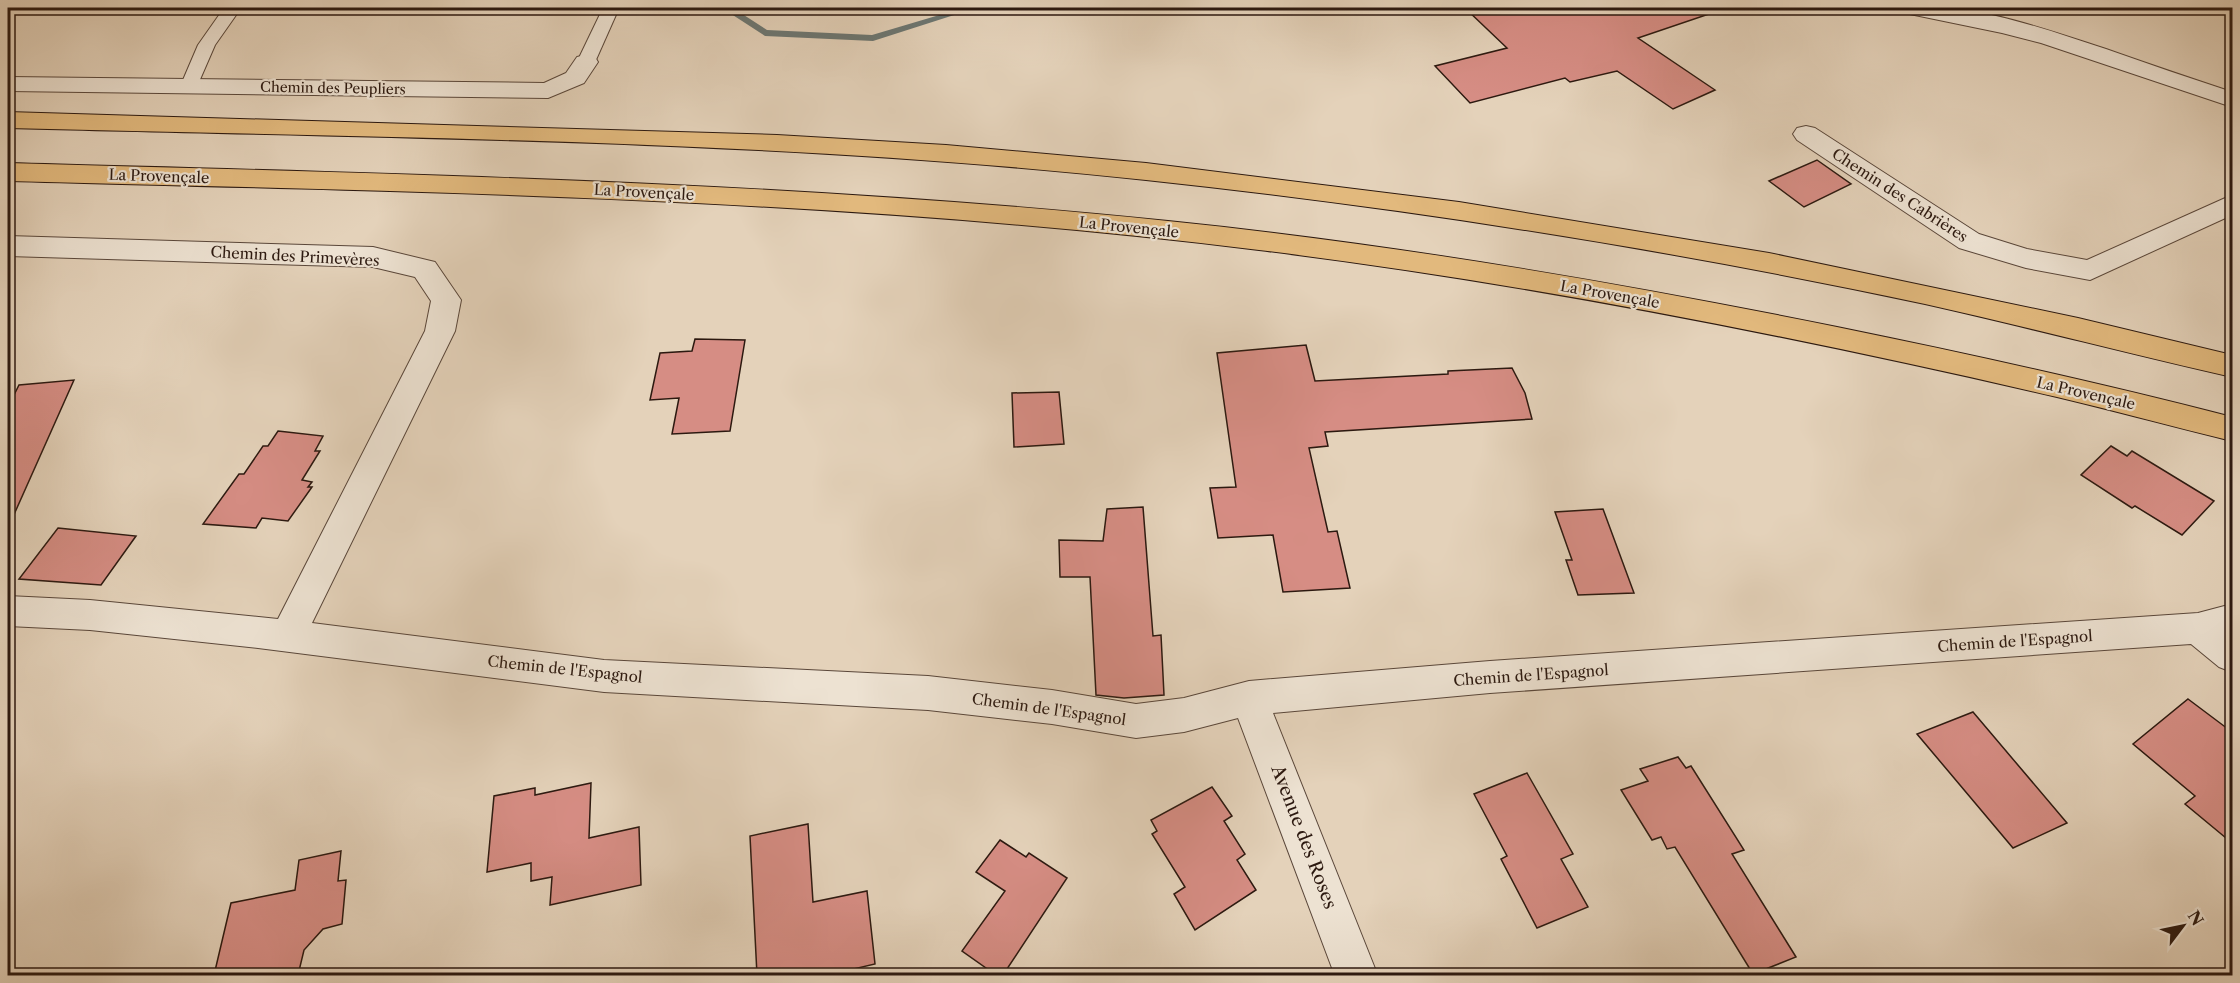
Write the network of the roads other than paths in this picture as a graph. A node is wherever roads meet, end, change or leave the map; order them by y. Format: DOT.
graph roads {
  1 [pos="233,8"];
  2 [pos="611,8"];
  3 [pos="1913,8"];
  4 [pos="586,62"];
  5 [pos="8,84"];
  6 [pos="189,87"];
  7 [pos="2232,100"];
  8 [pos="8,120"];
  9 [pos="1806,134"];
  10 [pos="8,172"];
  11 [pos="2232,204"];
  12 [pos="8,246"];
  13 [pos="2232,366"];
  14 [pos="2232,429"];
  15 [pos="8,611"];
  16 [pos="2232,619"];
  17 [pos="2198,628"];
  18 [pos="288,636"];
  19 [pos="2232,656"];
  20 [pos="1250,698"];
  21 [pos="1357,975"];
  1 -- 6 [label="lane"];
  2 -- 4 [label="lane, Chemin des Peupliers"];
  3 -- 7 [label="street"];
  4 -- 6 [label="street, Chemin des Peupliers"];
  5 -- 6 [label="street, Chemin des Peupliers"];
  8 -- 13 [label="highway"];
  9 -- 11 [label="street, Chemin des Cabrières"];
  10 -- 14 [label="highway, La Provençale"];
  12 -- 18 [label="street, Chemin des Primevères"];
  15 -- 18 [label="street, Chemin de l'Espagnol"];
  16 -- 17 [label="street, Chemin de l'Espagnol"];
  17 -- 19 [label="street"];
  17 -- 20 [label="street, Chemin de l'Espagnol"];
  18 -- 20 [label="street, Chemin de l'Espagnol"];
  20 -- 21 [label="street, Avenue des Roses"];
}
